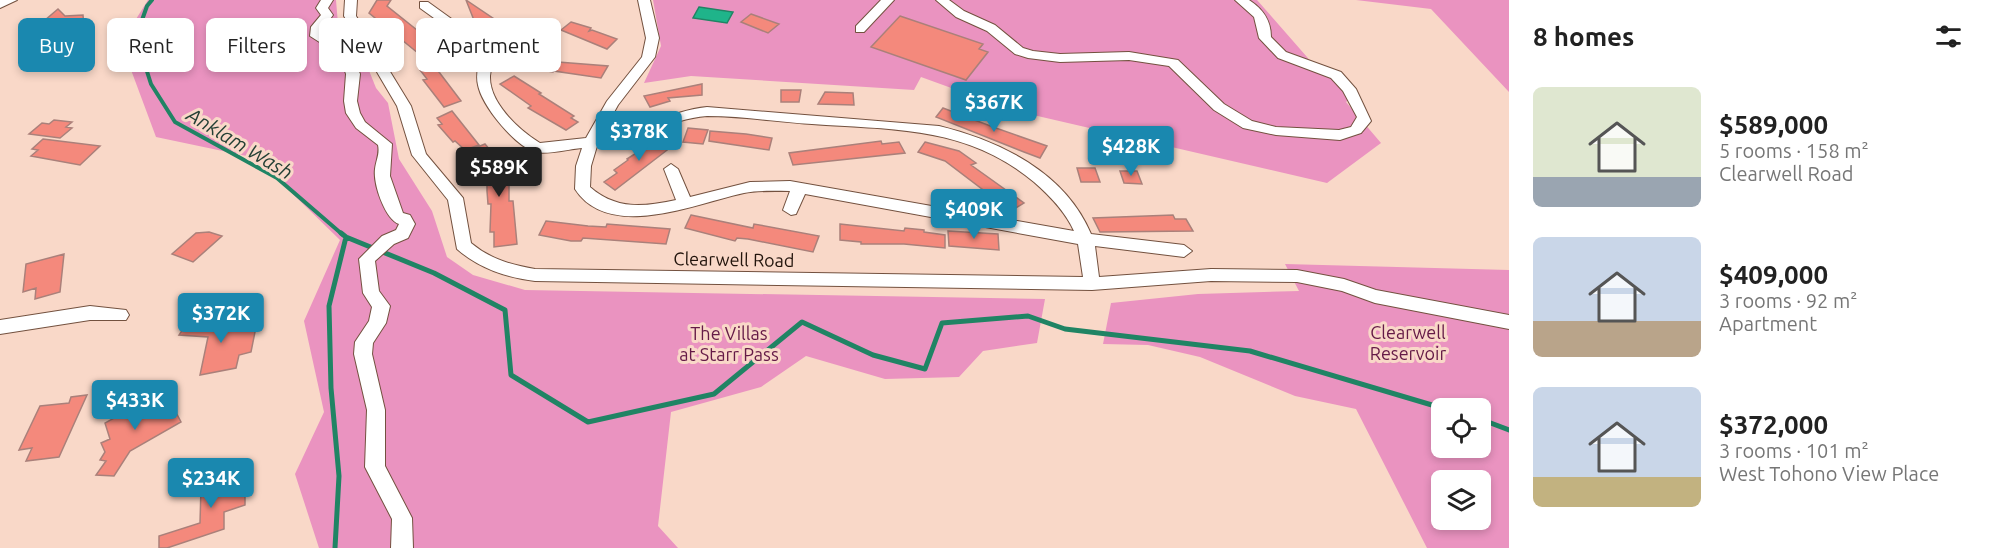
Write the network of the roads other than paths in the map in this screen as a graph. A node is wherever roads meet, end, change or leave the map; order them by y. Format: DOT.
graph roads {
  1 [pos="11,0"];
  2 [pos="327,0"];
  3 [pos="351,0"];
  4 [pos="644,0"];
  5 [pos="888,0"];
  6 [pos="942,0"];
  7 [pos="1241,0"];
  8 [pos="0,4"];
  9 [pos="424,5"];
  10 [pos="860,29"];
  11 [pos="594,140"];
  12 [pos="671,169"];
  13 [pos="801,188"];
  14 [pos="685,203"];
  15 [pos="791,210"];
  16 [pos="1085,239"];
  17 [pos="1184,251"];
  18 [pos="1092,284"];
  19 [pos="120,315"];
  20 [pos="1509,322"];
  21 [pos="0,327"];
  22 [pos="402,548"];
  1 -- 8 [label="street"];
  2 -- 22 [label="street"];
  3 -- 18 [label="street, Clearwell Road"];
  4 -- 11 [label="street"];
  5 -- 10 [label="street"];
  6 -- 7 [label="street"];
  9 -- 11 [label="street"];
  11 -- 14 [label="street"];
  11 -- 16 [label="street"];
  12 -- 14 [label="street"];
  13 -- 14 [label="street"];
  13 -- 15 [label="street"];
  13 -- 16 [label="street"];
  16 -- 17 [label="street"];
  16 -- 18 [label="street"];
  18 -- 20 [label="street, Clearwell Road"];
  19 -- 21 [label="street"];
}
